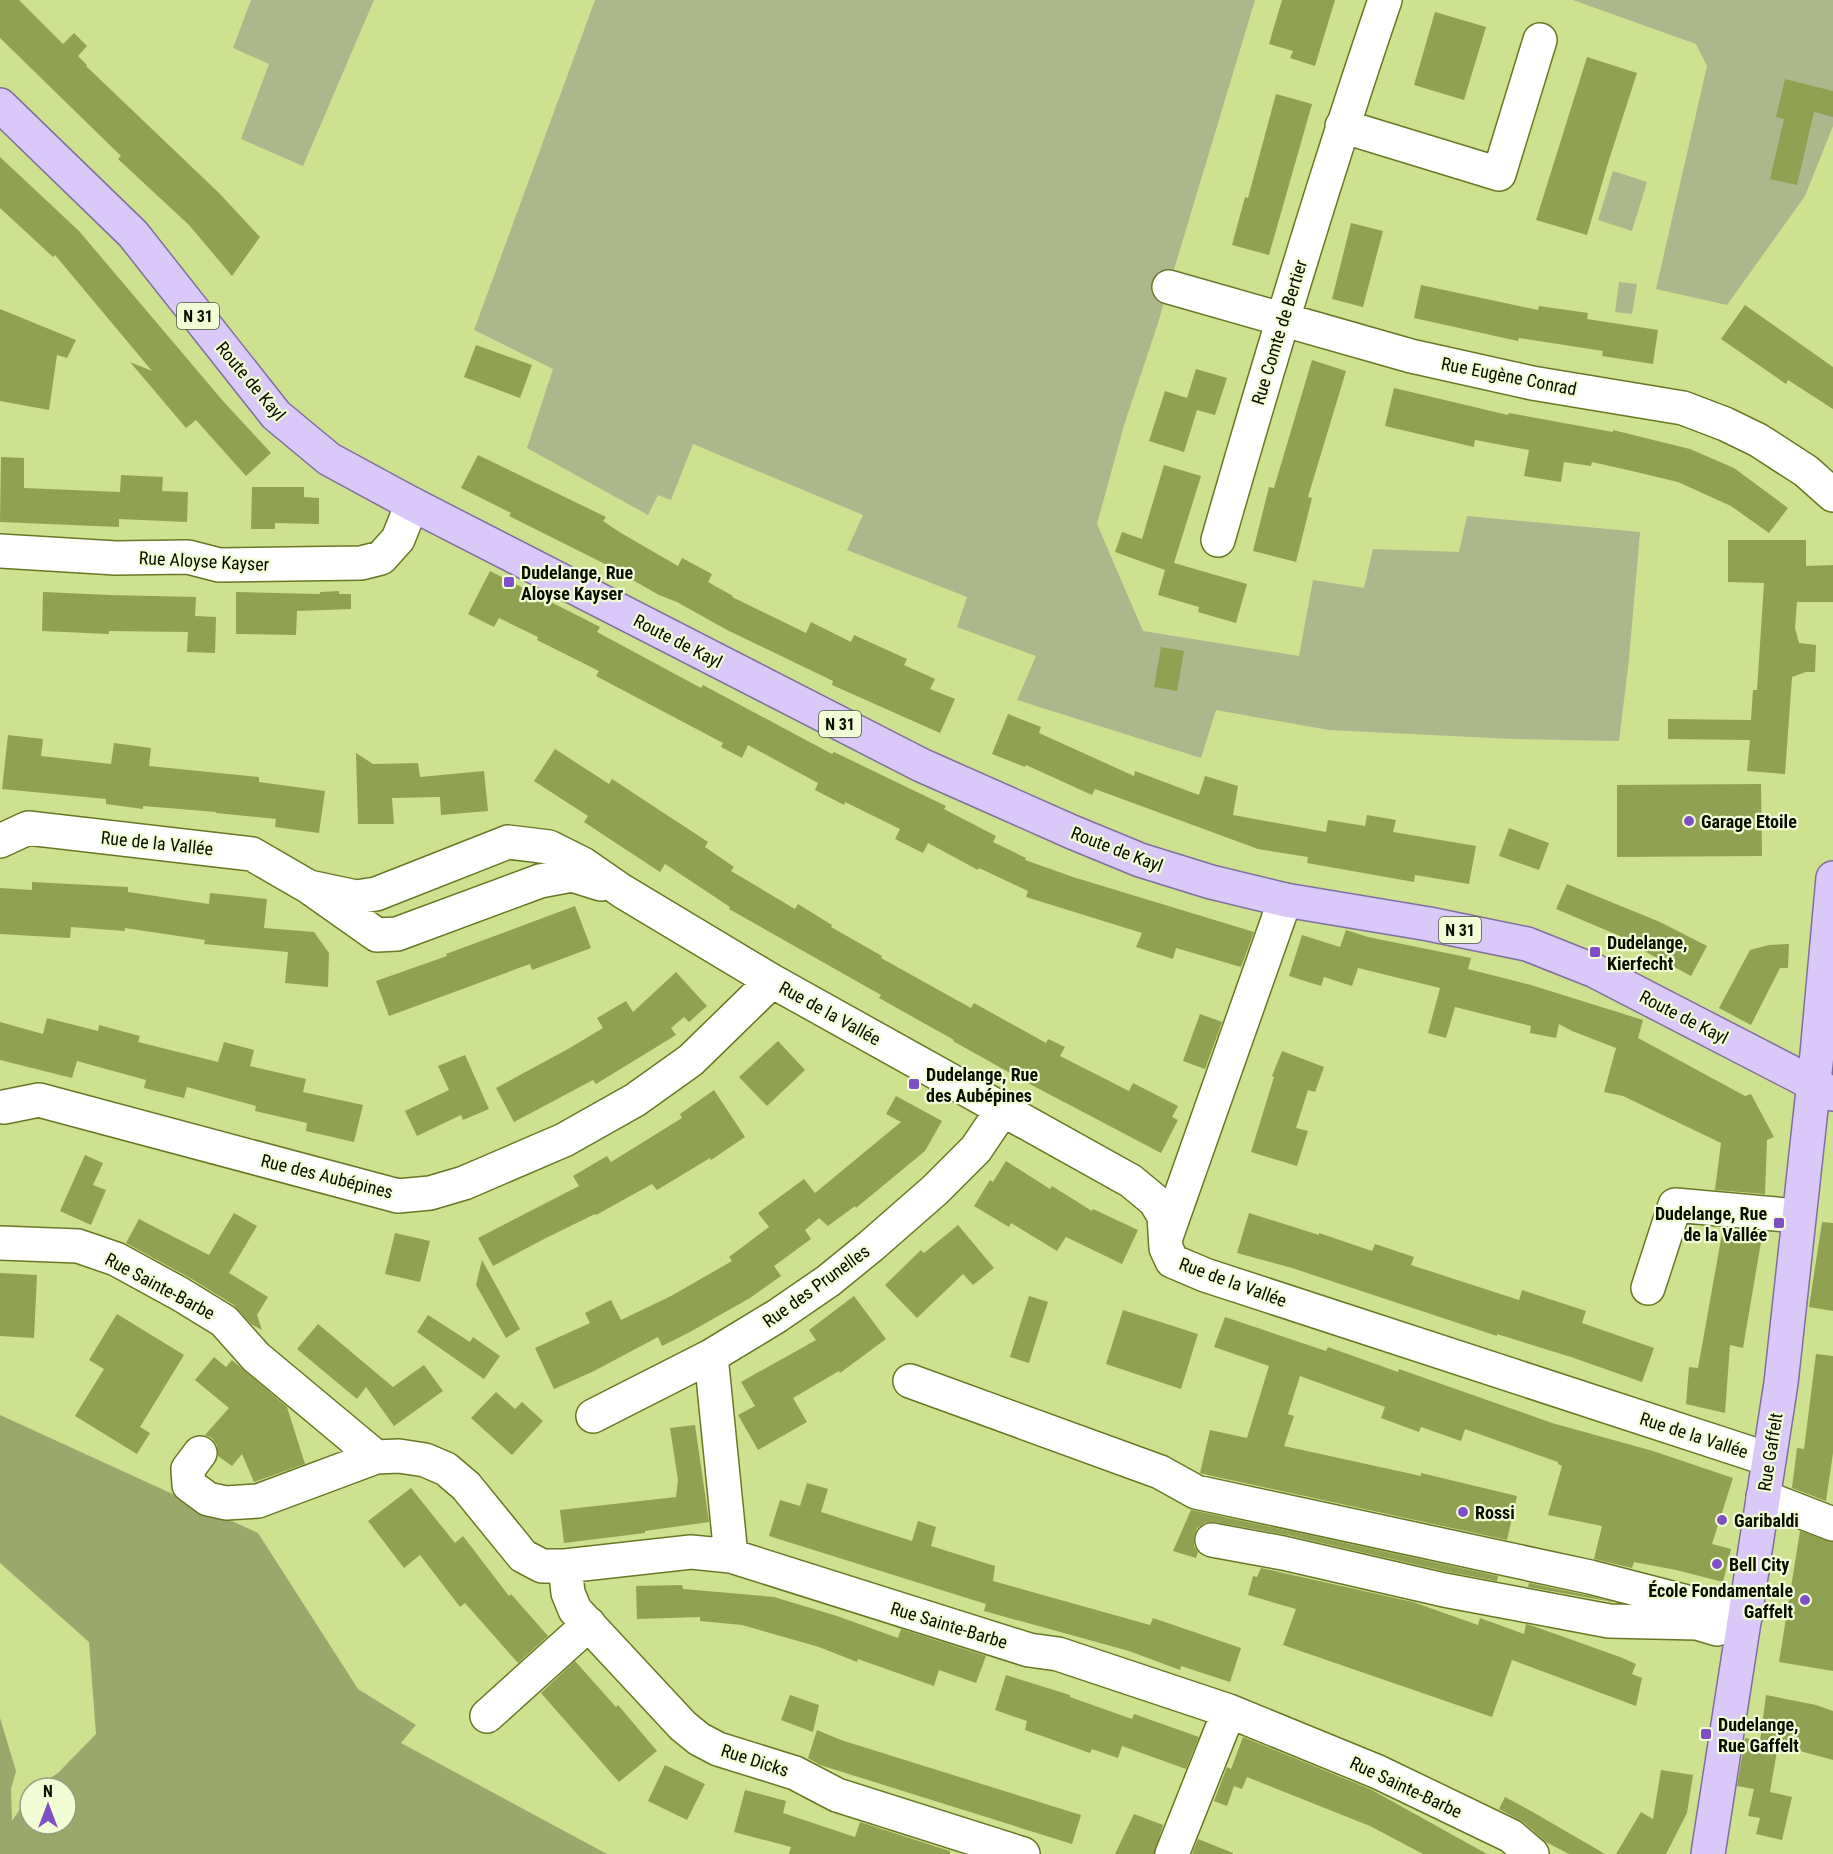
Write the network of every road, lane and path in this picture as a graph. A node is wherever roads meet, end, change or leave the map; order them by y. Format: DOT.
graph roads {
  1 [pos="1385,0"];
  2 [pos="1540,40"];
  3 [pos="0,105"];
  4 [pos="1342,126"];
  5 [pos="1169,287"];
  6 [pos="1282,320"];
  7 [pos="1833,495"];
  8 [pos="412,504"];
  9 [pos="1218,540"];
  10 [pos="0,551"];
  11 [pos="0,841"];
  12 [pos="493,848"];
  13 [pos="1833,878"];
  14 [pos="309,887"];
  15 [pos="518,889"];
  16 [pos="622,891"];
  17 [pos="376,894"];
  18 [pos="1285,900"];
  19 [pos="377,935"];
  20 [pos="772,981"];
  21 [pos="1823,1089"];
  22 [pos="4,1107"];
  23 [pos="1002,1109"];
  24 [pos="1798,1216"];
  25 [pos="1166,1237"];
  26 [pos="0,1243"];
  27 [pos="1648,1288"];
  28 [pos="711,1356"];
  29 [pos="910,1381"];
  30 [pos="593,1416"];
  31 [pos="200,1453"];
  32 [pos="376,1456"];
  33 [pos="1768,1459"];
  34 [pos="1763,1497"];
  35 [pos="1833,1524"];
  36 [pos="1212,1540"];
  37 [pos="731,1556"];
  38 [pos="564,1566"];
  39 [pos="589,1624"];
  40 [pos="1743,1627"];
  41 [pos="1229,1711"];
  42 [pos="487,1716"];
  43 [pos="1023,1854"];
  44 [pos="1172,1854"];
  45 [pos="1532,1854"];
  46 [pos="1708,1854"];
  1 -- 4 [label="street, Rue Comte de Bertier"];
  2 -- 4 [label="street"];
  3 -- 8 [label="main road, Route de Kayl / N 31"];
  4 -- 6 [label="street, Rue Comte de Bertier"];
  5 -- 6 [label="street, Rue Eugène Conrad"];
  6 -- 7 [label="street, Rue Eugène Conrad"];
  6 -- 9 [label="street, Rue Comte de Bertier"];
  8 -- 10 [label="street, Rue Aloyse Kayser"];
  8 -- 18 [label="main road, Route de Kayl / N 31"];
  11 -- 14 [label="street, Rue de la Vallée"];
  12 -- 15 [label="street"];
  12 -- 16 [label="street, Rue de la Vallée"];
  12 -- 17 [label="street, Rue de la Vallée"];
  13 -- 21 [label="main road, Rue Gaffelt"];
  14 -- 17 [label="street, Rue de la Vallée"];
  14 -- 19 [label="street, Rue de la Vallée"];
  15 -- 16 [label="street, Rue de la Vallée"];
  15 -- 19 [label="street, Rue de la Vallée"];
  16 -- 20 [label="street, Rue de la Vallée"];
  17 -- 19 [label="street"];
  18 -- 21 [label="main road, Route de Kayl / N 31"];
  18 -- 25 [label="street"];
  20 -- 22 [label="street, Rue des Aubépines"];
  20 -- 23 [label="street, Rue de la Vallée"];
  21 -- 24 [label="main road, Rue Gaffelt"];
  23 -- 25 [label="street, Rue de la Vallée"];
  23 -- 28 [label="street, Rue des Prunelles"];
  24 -- 27 [label="street"];
  24 -- 33 [label="main road, Rue Gaffelt"];
  25 -- 33 [label="street, Rue de la Vallée"];
  26 -- 32 [label="street, Rue Sainte-Barbe"];
  28 -- 30 [label="street, Rue des Prunelles"];
  28 -- 37 [label="street"];
  29 -- 40 [label="street"];
  31 -- 32 [label="street, Rue Sainte-Barbe"];
  32 -- 38 [label="street, Rue Sainte-Barbe"];
  33 -- 34 [label="main road, Rue Gaffelt"];
  34 -- 35 [label="street"];
  34 -- 40 [label="main road, Rue Gaffelt"];
  36 -- 40 [label="street"];
  37 -- 38 [label="street, Rue Sainte-Barbe"];
  37 -- 41 [label="street, Rue Sainte-Barbe"];
  38 -- 39 [label="street, Rue Dicks"];
  39 -- 42 [label="street"];
  39 -- 43 [label="street, Rue Dicks"];
  40 -- 46 [label="main road, Rue Gaffelt"];
  41 -- 44 [label="street"];
  41 -- 45 [label="street, Rue Sainte-Barbe"];
}
